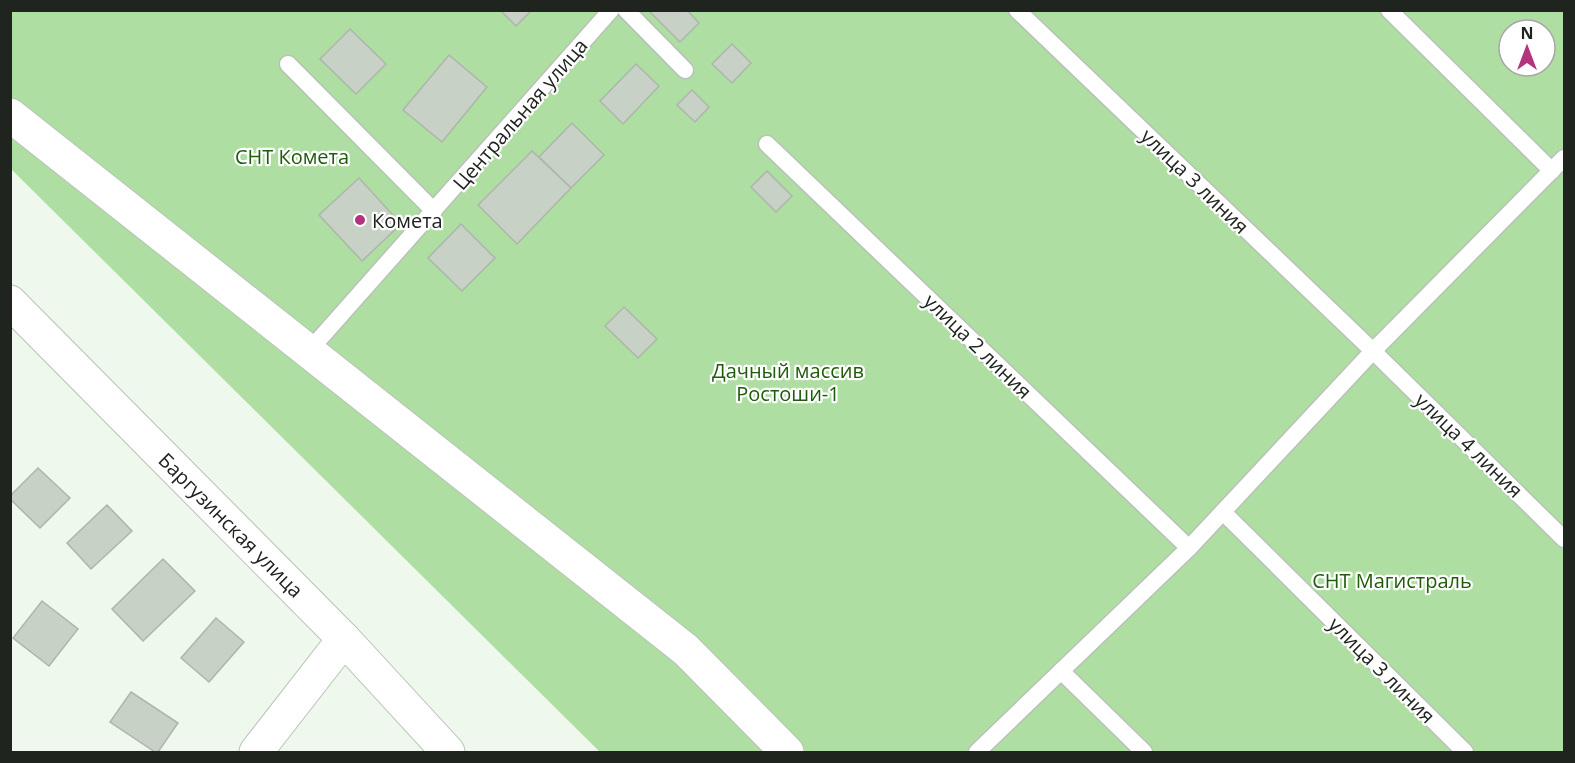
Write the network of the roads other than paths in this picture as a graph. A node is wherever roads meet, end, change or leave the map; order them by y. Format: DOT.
graph roads {
  1 [pos="611,10"];
  2 [pos="627,10"];
  3 [pos="1017,10"];
  4 [pos="1389,10"];
  5 [pos="288,64"];
  6 [pos="685,70"];
  7 [pos="10,115"];
  8 [pos="767,144"];
  9 [pos="1564,158"];
  10 [pos="1552,171"];
  11 [pos="434,211"];
  12 [pos="10,302"];
  13 [pos="1373,351"];
  14 [pos="308,352"];
  15 [pos="1223,512"];
  16 [pos="1564,539"];
  17 [pos="1189,548"];
  18 [pos="344,639"];
  19 [pos="1061,671"];
  20 [pos="256,753"];
  21 [pos="448,753"];
  22 [pos="787,753"];
  23 [pos="977,753"];
  24 [pos="1144,753"];
  25 [pos="1465,753"];
  1 -- 11 [label="lane, Центральная улица"];
  2 -- 6 [label="lane"];
  3 -- 13 [label="lane, улица 3 линия"];
  4 -- 10 [label="lane"];
  5 -- 11 [label="lane"];
  7 -- 14 [label="street"];
  8 -- 17 [label="lane, улица 2 линия"];
  9 -- 10 [label="lane"];
  10 -- 13 [label="lane"];
  11 -- 14 [label="lane, Центральная улица"];
  12 -- 18 [label="street, Баргузинская улица"];
  13 -- 15 [label="lane"];
  13 -- 16 [label="lane, улица 4 линия"];
  14 -- 22 [label="street"];
  15 -- 17 [label="lane"];
  15 -- 25 [label="lane, улица 3 линия"];
  17 -- 19 [label="lane"];
  18 -- 20 [label="street"];
  18 -- 21 [label="street, Баргузинская улица"];
  19 -- 23 [label="lane"];
  19 -- 24 [label="lane"];
}
